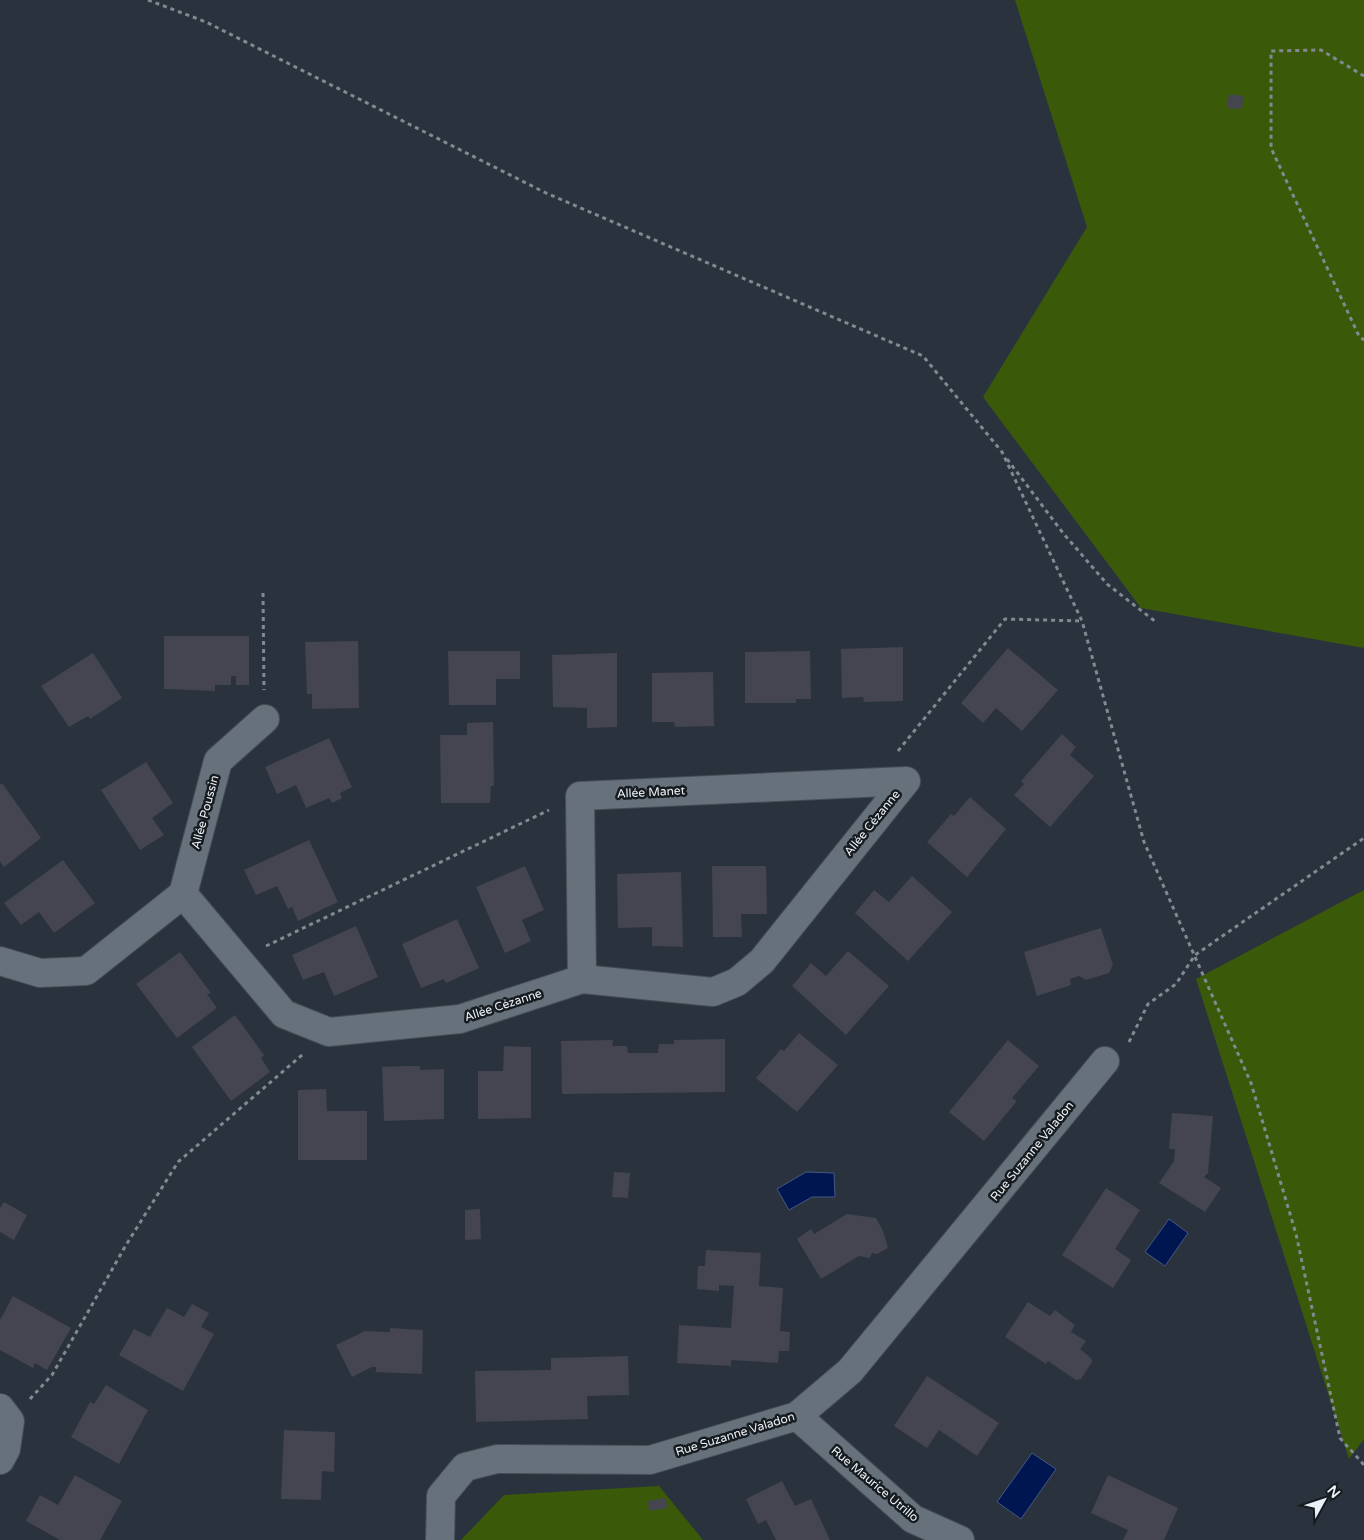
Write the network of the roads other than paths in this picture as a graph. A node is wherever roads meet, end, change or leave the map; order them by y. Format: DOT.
graph roads {
  1 [pos="265,719"];
  2 [pos="906,781"];
  3 [pos="182,894"];
  4 [pos="0,960"];
  5 [pos="582,980"];
  6 [pos="1106,1061"];
  7 [pos="5,1414"];
  8 [pos="798,1416"];
  9 [pos="0,1460"];
  10 [pos="440,1540"];
  11 [pos="960,1540"];
  1 -- 3 [label="street, Allée Poussin"];
  2 -- 5 [label="street, Allée Cézanne"];
  2 -- 5 [label="street, Allée Manet"];
  3 -- 4 [label="street"];
  3 -- 5 [label="street, Allée Cézanne"];
  6 -- 8 [label="street, Rue Suzanne Valadon"];
  7 -- 9 [label="street"];
  8 -- 10 [label="street, Rue Suzanne Valadon"];
  8 -- 11 [label="street, Rue Maurice Utrillo"];
}
